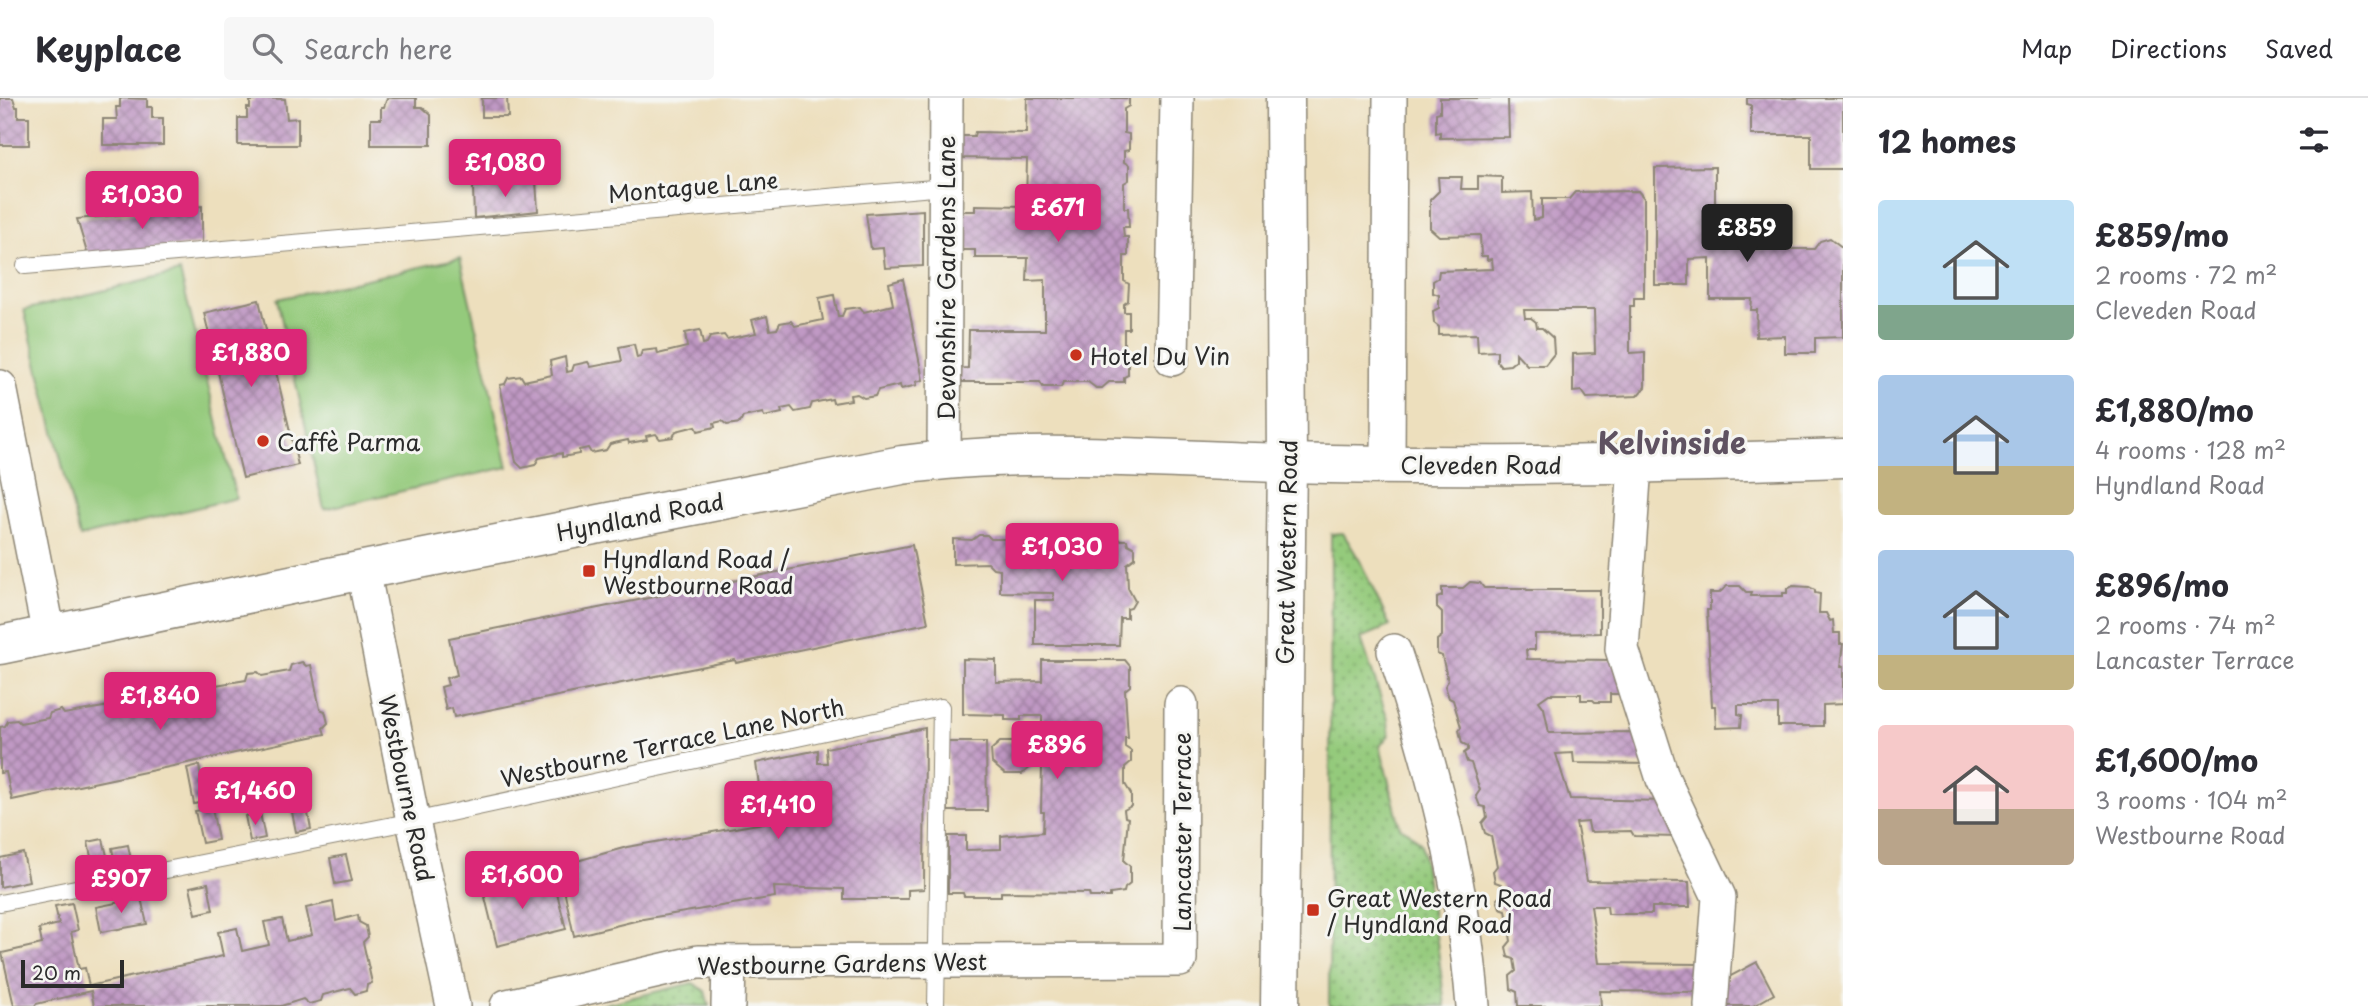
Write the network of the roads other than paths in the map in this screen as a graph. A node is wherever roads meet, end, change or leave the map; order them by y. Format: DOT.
graph roads {
  1 [pos="946,98"];
  2 [pos="1177,98"];
  3 [pos="1285,98"];
  4 [pos="1390,98"];
  5 [pos="945,187"];
  6 [pos="25,266"];
  7 [pos="1172,359"];
  8 [pos="0,387"];
  9 [pos="1843,458"];
  10 [pos="944,459"];
  11 [pos="1287,463"];
  12 [pos="1388,464"];
  13 [pos="1635,465"];
  14 [pos="363,570"];
  15 [pos="49,635"];
  16 [pos="0,645"];
  17 [pos="1394,651"];
  18 [pos="1181,704"];
  19 [pos="413,821"];
  20 [pos="0,903"];
  21 [pos="1180,960"];
  22 [pos="729,962"];
  23 [pos="936,962"];
  24 [pos="453,1006"];
  25 [pos="508,1006"];
  26 [pos="729,1006"];
  27 [pos="936,1006"];
  28 [pos="1280,1006"];
  29 [pos="1473,1006"];
  30 [pos="1711,1006"];
  1 -- 5 [label="street, Devonshire Gardens Lane"];
  2 -- 7 [label="street"];
  3 -- 11 [label="street, Great Western Road"];
  4 -- 12 [label="street"];
  5 -- 6 [label="lane, Montague Lane"];
  5 -- 10 [label="street, Devonshire Gardens Lane"];
  8 -- 15 [label="street"];
  9 -- 13 [label="street, Cleveden Road"];
  10 -- 11 [label="street, Hyndland Road"];
  10 -- 14 [label="street, Hyndland Road"];
  11 -- 12 [label="street, Cleveden Road"];
  11 -- 28 [label="street, Great Western Road"];
  12 -- 13 [label="street, Cleveden Road"];
  13 -- 30 [label="street"];
  14 -- 15 [label="street, Hyndland Road"];
  14 -- 19 [label="street, Westbourne Road"];
  15 -- 16 [label="street, Hyndland Road"];
  17 -- 29 [label="street"];
  18 -- 21 [label="street, Lancaster Terrace"];
  19 -- 20 [label="lane, Westbourne Terrace Lane North"];
  19 -- 23 [label="lane, Westbourne Terrace Lane North"];
  19 -- 24 [label="street, Westbourne Road"];
  21 -- 23 [label="street, Westbourne Gardens West"];
  22 -- 23 [label="street, Westbourne Gardens West"];
  22 -- 25 [label="street, Westbourne Gardens West"];
  22 -- 26 [label="street"];
  23 -- 27 [label="lane"];
}
